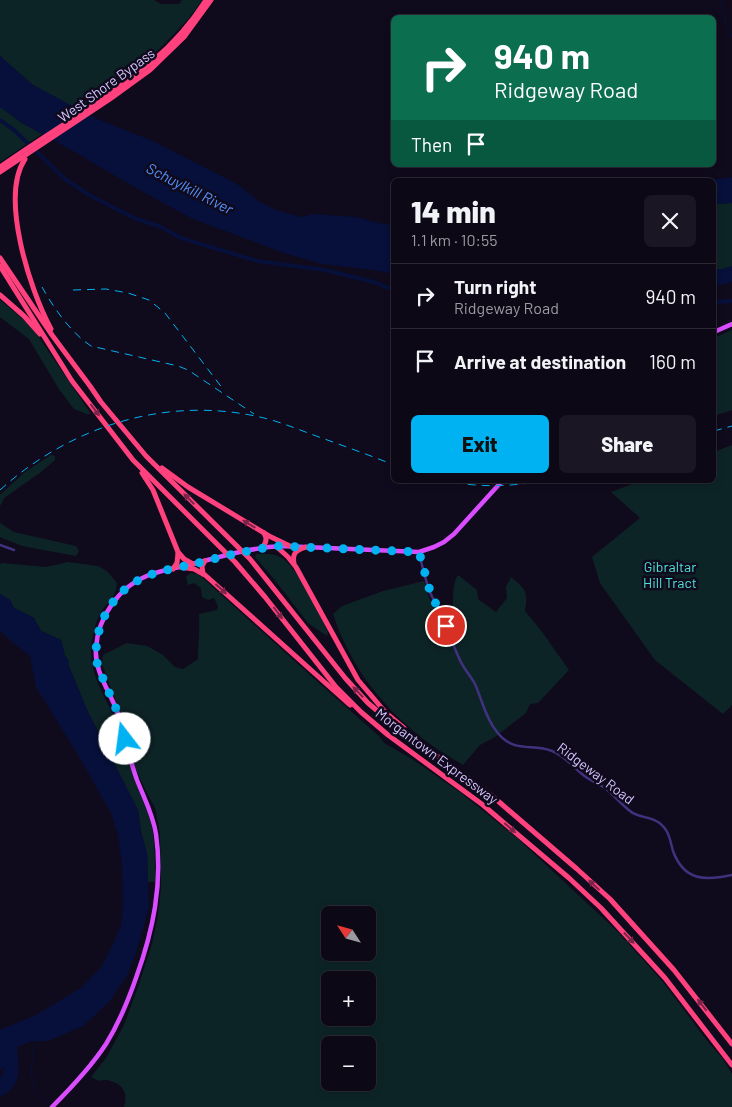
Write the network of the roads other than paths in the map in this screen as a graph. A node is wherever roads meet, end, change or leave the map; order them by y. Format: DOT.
graph roads {
  1 [pos="206,0"];
  2 [pos="211,0"];
  3 [pos="107,98"];
  4 [pos="30,152"];
  5 [pos="0,167"];
  6 [pos="0,172"];
  7 [pos="13,172"];
  8 [pos="0,258"];
  9 [pos="20,265"];
  10 [pos="0,266"];
  11 [pos="0,295"];
  12 [pos="732,324"];
  13 [pos="716,331"];
  14 [pos="61,363"];
  15 [pos="74,365"];
  16 [pos="146,456"];
  17 [pos="133,460"];
  18 [pos="500,483"];
  19 [pos="264,533"];
  20 [pos="0,545"];
  21 [pos="277,546"];
  22 [pos="292,547"];
  23 [pos="306,547"];
  24 [pos="261,548"];
  25 [pos="14,550"];
  26 [pos="178,552"];
  27 [pos="419,552"];
  28 [pos="205,561"];
  29 [pos="193,564"];
  30 [pos="294,564"];
  31 [pos="180,567"];
  32 [pos="174,569"];
  33 [pos="204,574"];
  34 [pos="423,745"];
  35 [pos="415,756"];
  36 [pos="732,875"];
  37 [pos="732,1044"];
  38 [pos="732,1065"];
  39 [pos="52,1107"];
  1 -- 3 [label="highway, West Shore Bypass"];
  2 -- 3 [label="highway, West Shore Bypass"];
  3 -- 4 [label="highway, West Shore Bypass"];
  3 -- 4 [label="highway, West Shore Bypass"];
  4 -- 5 [label="highway, West Shore Bypass"];
  4 -- 6 [label="highway, West Shore Bypass"];
  4 -- 7 [label="highway"];
  8 -- 15 [label="highway"];
  9 -- 15 [label="highway"];
  10 -- 14 [label="highway"];
  11 -- 14 [label="highway"];
  12 -- 13 [label="main road"];
  14 -- 17 [label="highway, Morgantown Expressway, one-way"];
  15 -- 16 [label="highway, Morgantown Expressway"];
  19 -- 16 [label="highway, one-way"];
  34 -- 16 [label="highway, Morgantown Expressway, one-way"];
  17 -- 26 [label="highway"];
  17 -- 35 [label="highway, Morgantown Expressway, one-way"];
  18 -- 27 [label="main road"];
  19 -- 22 [label="highway"];
  19 -- 24 [label="highway"];
  20 -- 25 [label="street"];
  21 -- 22 [label="main road"];
  21 -- 24 [label="main road"];
  21 -- 30 [label="highway"];
  22 -- 23 [label="main road"];
  23 -- 27 [label="main road"];
  23 -- 30 [label="highway"];
  24 -- 28 [label="main road"];
  26 -- 29 [label="highway"];
  26 -- 32 [label="highway"];
  27 -- 36 [label="street, Ridgeway Road"];
  28 -- 29 [label="main road"];
  28 -- 33 [label="highway"];
  29 -- 31 [label="main road"];
  30 -- 34 [label="highway"];
  31 -- 32 [label="main road"];
  31 -- 33 [label="highway"];
  32 -- 39 [label="main road"];
  33 -- 35 [label="highway, one-way"];
  37 -- 34 [label="highway, Morgantown Expressway, one-way"];
  35 -- 38 [label="highway, Morgantown Expressway, one-way"];
}
